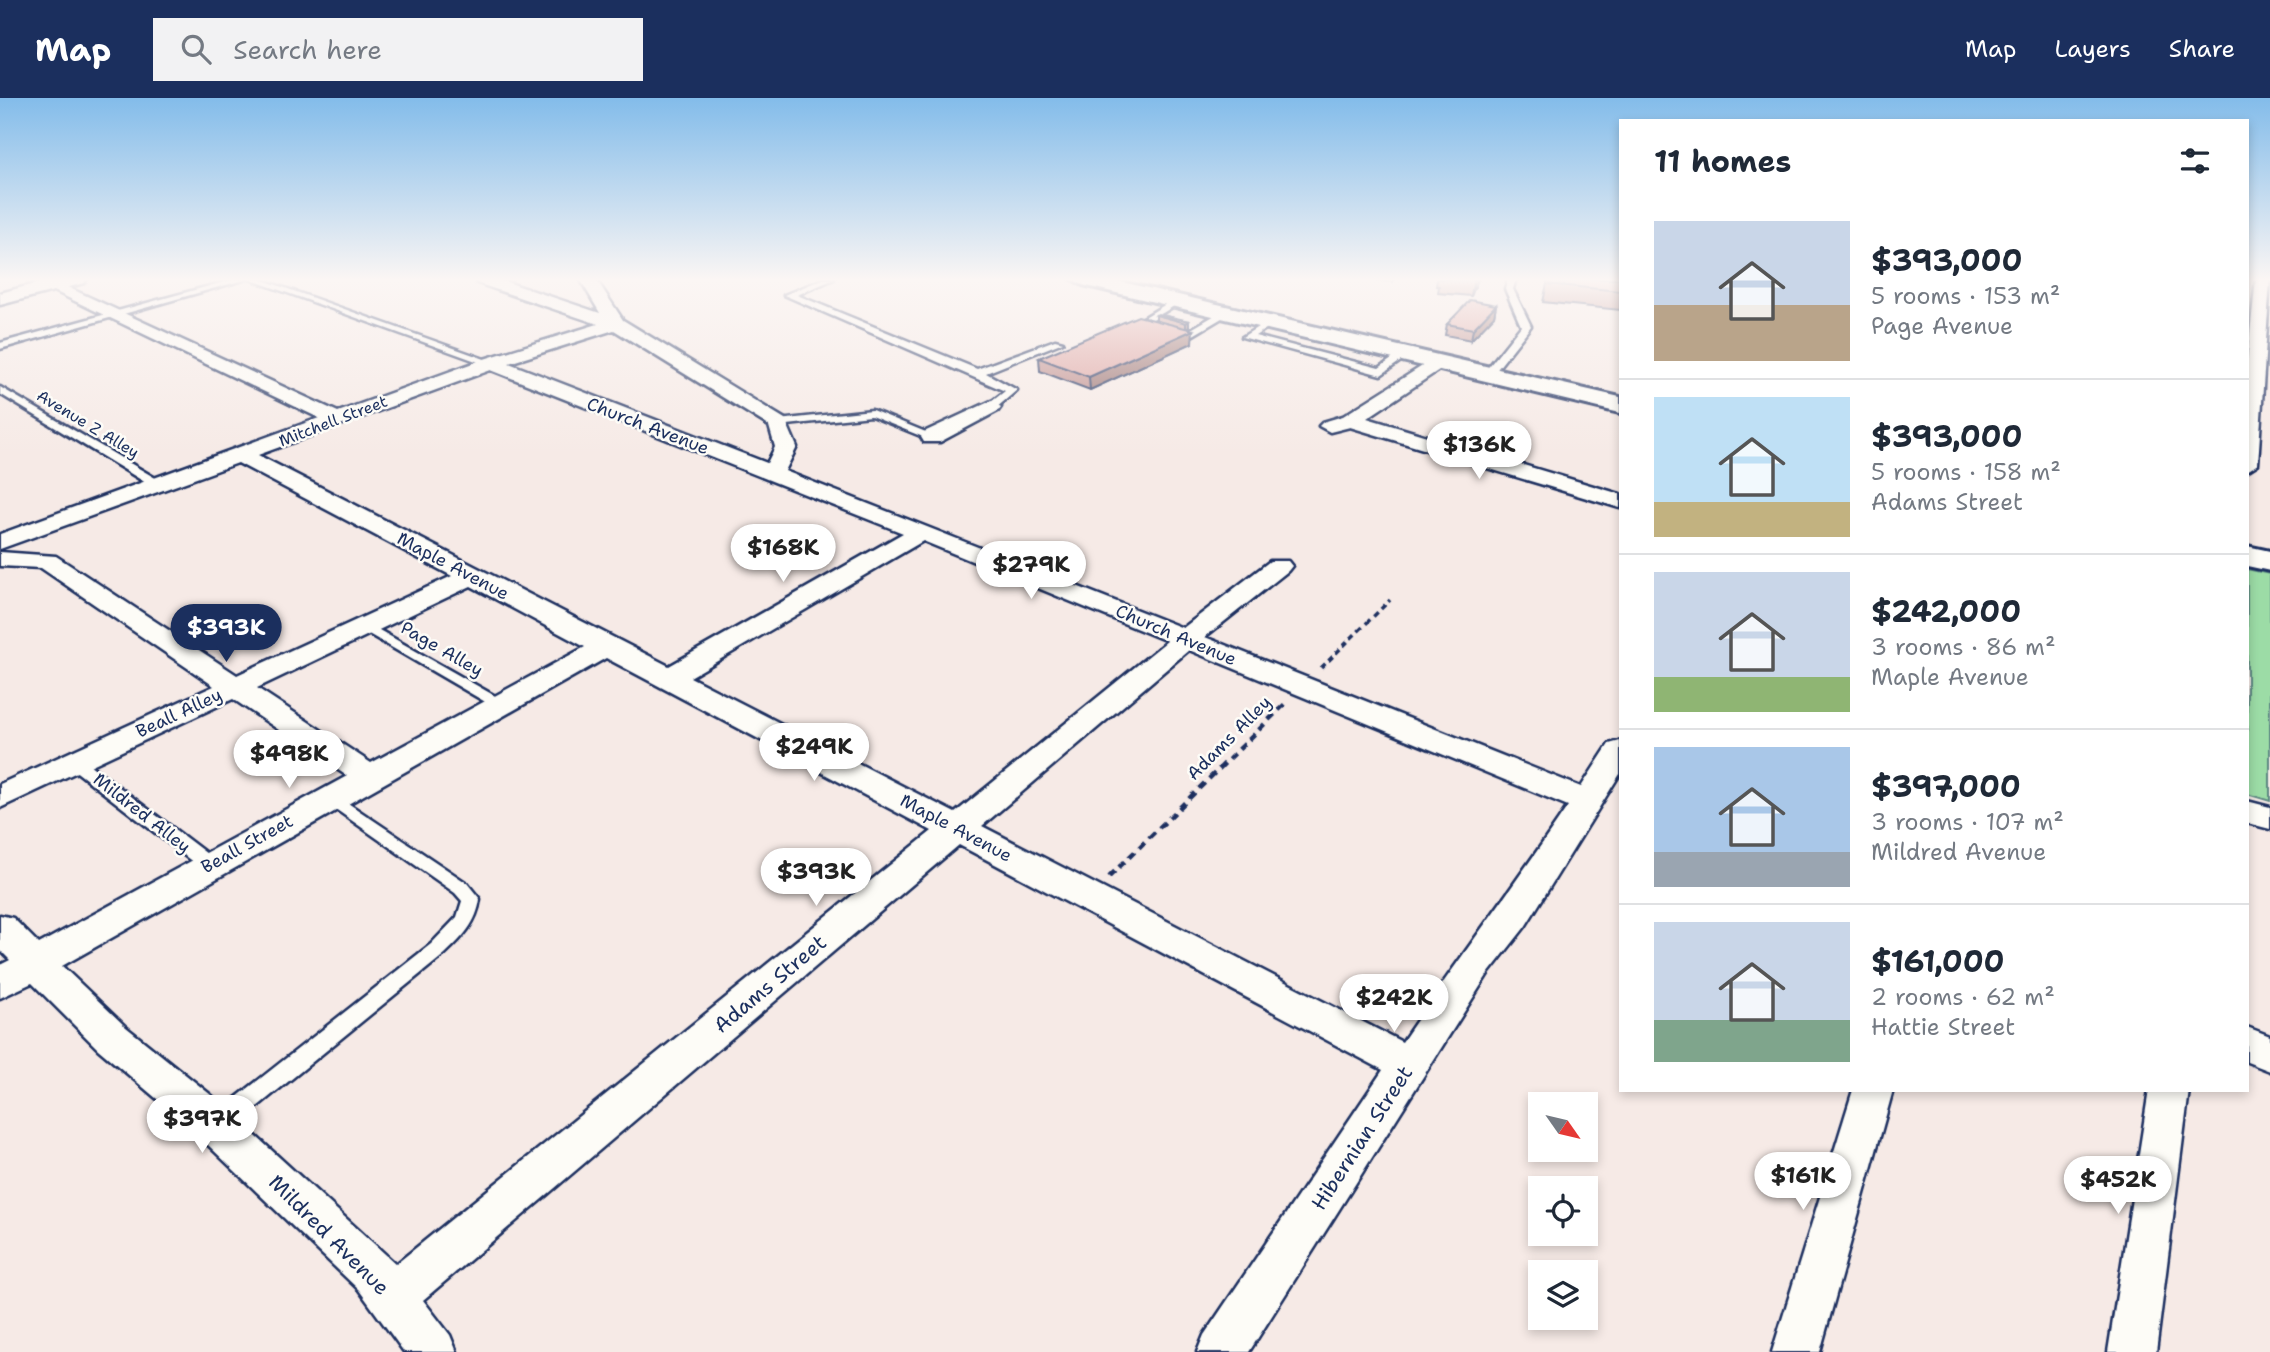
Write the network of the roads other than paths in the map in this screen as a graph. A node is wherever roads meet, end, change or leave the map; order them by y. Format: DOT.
graph roads {
  1 [pos="30,338"];
  2 [pos="163,338"];
  3 [pos="419,338"];
  4 [pos="573,338"];
  5 [pos="638,338"];
  6 [pos="891,338"];
  7 [pos="1326,338"];
  8 [pos="1517,338"];
  9 [pos="2258,338"];
  10 [pos="1058,342"];
  11 [pos="0,346"];
  12 [pos="491,363"];
  13 [pos="1434,364"];
  14 [pos="977,373"];
  15 [pos="1486,375"];
  16 [pos="0,390"];
  17 [pos="1619,405"];
  18 [pos="991,407"];
  19 [pos="337,419"];
  20 [pos="778,423"];
  21 [pos="932,437"];
  22 [pos="2249,447"];
  23 [pos="242,456"];
  24 [pos="772,474"];
  25 [pos="160,486"];
  26 [pos="1619,500"];
  27 [pos="922,532"];
  28 [pos="0,542"];
  29 [pos="2249,556"];
  30 [pos="0,559"];
  31 [pos="2270,561"];
  32 [pos="1279,566"];
  33 [pos="472,576"];
  34 [pos="365,626"];
  35 [pos="1186,639"];
  36 [pos="607,646"];
  37 [pos="667,678"];
  38 [pos="236,687"];
  39 [pos="499,704"];
  40 [pos="1619,752"];
  41 [pos="75,762"];
  42 [pos="368,776"];
  43 [pos="0,797"];
  44 [pos="330,797"];
  45 [pos="1585,801"];
  46 [pos="2249,813"];
  47 [pos="2270,818"];
  48 [pos="957,828"];
  49 [pos="209,865"];
  50 [pos="0,928"];
  51 [pos="35,963"];
  52 [pos="0,984"];
  53 [pos="2249,1044"];
  54 [pos="2270,1055"];
  55 [pos="1410,1065"];
  56 [pos="1872,1092"];
  57 [pos="2169,1092"];
  58 [pos="217,1126"];
  59 [pos="392,1297"];
  60 [pos="433,1352"];
  61 [pos="1221,1352"];
  62 [pos="1796,1352"];
  63 [pos="2132,1352"];
  1 -- 11 [label="lane"];
  2 -- 19 [label="street"];
  3 -- 12 [label="lane"];
  4 -- 12 [label="street, Mitchell Street"];
  5 -- 20 [label="street"];
  6 -- 14 [label="lane"];
  7 -- 13 [label="main road"];
  8 -- 15 [label="lane"];
  9 -- 22 [label="street"];
  10 -- 14 [label="lane"];
  12 -- 19 [label="street, Mitchell Street"];
  12 -- 24 [label="street, Church Avenue"];
  13 -- 15 [label="main road"];
  13 -- 26 [label="street"];
  14 -- 18 [label="lane"];
  15 -- 17 [label="main road"];
  16 -- 25 [label="lane, Avenue Z Alley"];
  18 -- 21 [label="street"];
  19 -- 23 [label="street, Mitchell Street"];
  20 -- 21 [label="lane"];
  20 -- 24 [label="street"];
  23 -- 25 [label="street, Mitchell Street"];
  23 -- 33 [label="street, Maple Avenue"];
  24 -- 27 [label="street, Church Avenue"];
  25 -- 28 [label="street, Mitchell Street"];
  27 -- 35 [label="street, Church Avenue"];
  27 -- 37 [label="street"];
  29 -- 31 [label="main road"];
  30 -- 38 [label="street"];
  32 -- 35 [label="street, Adams Street"];
  33 -- 34 [label="street, Beall Alley"];
  33 -- 36 [label="street, Maple Avenue"];
  34 -- 38 [label="street, Beall Alley"];
  34 -- 39 [label="lane, Page Alley"];
  35 -- 45 [label="street, Church Avenue"];
  35 -- 48 [label="street, Adams Street"];
  36 -- 37 [label="street, Maple Avenue"];
  36 -- 39 [label="street, Beall Street"];
  37 -- 48 [label="street, Maple Avenue"];
  38 -- 41 [label="street, Beall Alley"];
  38 -- 42 [label="street"];
  39 -- 42 [label="street, Beall Street"];
  40 -- 45 [label="street, Hibernian Street"];
  41 -- 43 [label="street, Beall Alley"];
  41 -- 49 [label="lane, Mildred Alley"];
  42 -- 44 [label="street, Beall Street"];
  44 -- 49 [label="street, Beall Street"];
  44 -- 58 [label="lane"];
  45 -- 55 [label="street, Hibernian Street"];
  46 -- 47 [label="street"];
  48 -- 55 [label="street, Maple Avenue"];
  48 -- 59 [label="street, Adams Street"];
  49 -- 51 [label="street, Beall Street"];
  50 -- 51 [label="street, Mildred Avenue"];
  51 -- 52 [label="street, Beall Street"];
  51 -- 58 [label="street, Mildred Avenue"];
  53 -- 54 [label="street"];
  55 -- 61 [label="street, Hibernian Street"];
  56 -- 62 [label="street"];
  57 -- 63 [label="street"];
  58 -- 59 [label="street, Mildred Avenue"];
  59 -- 60 [label="street, Mildred Avenue"];
}
